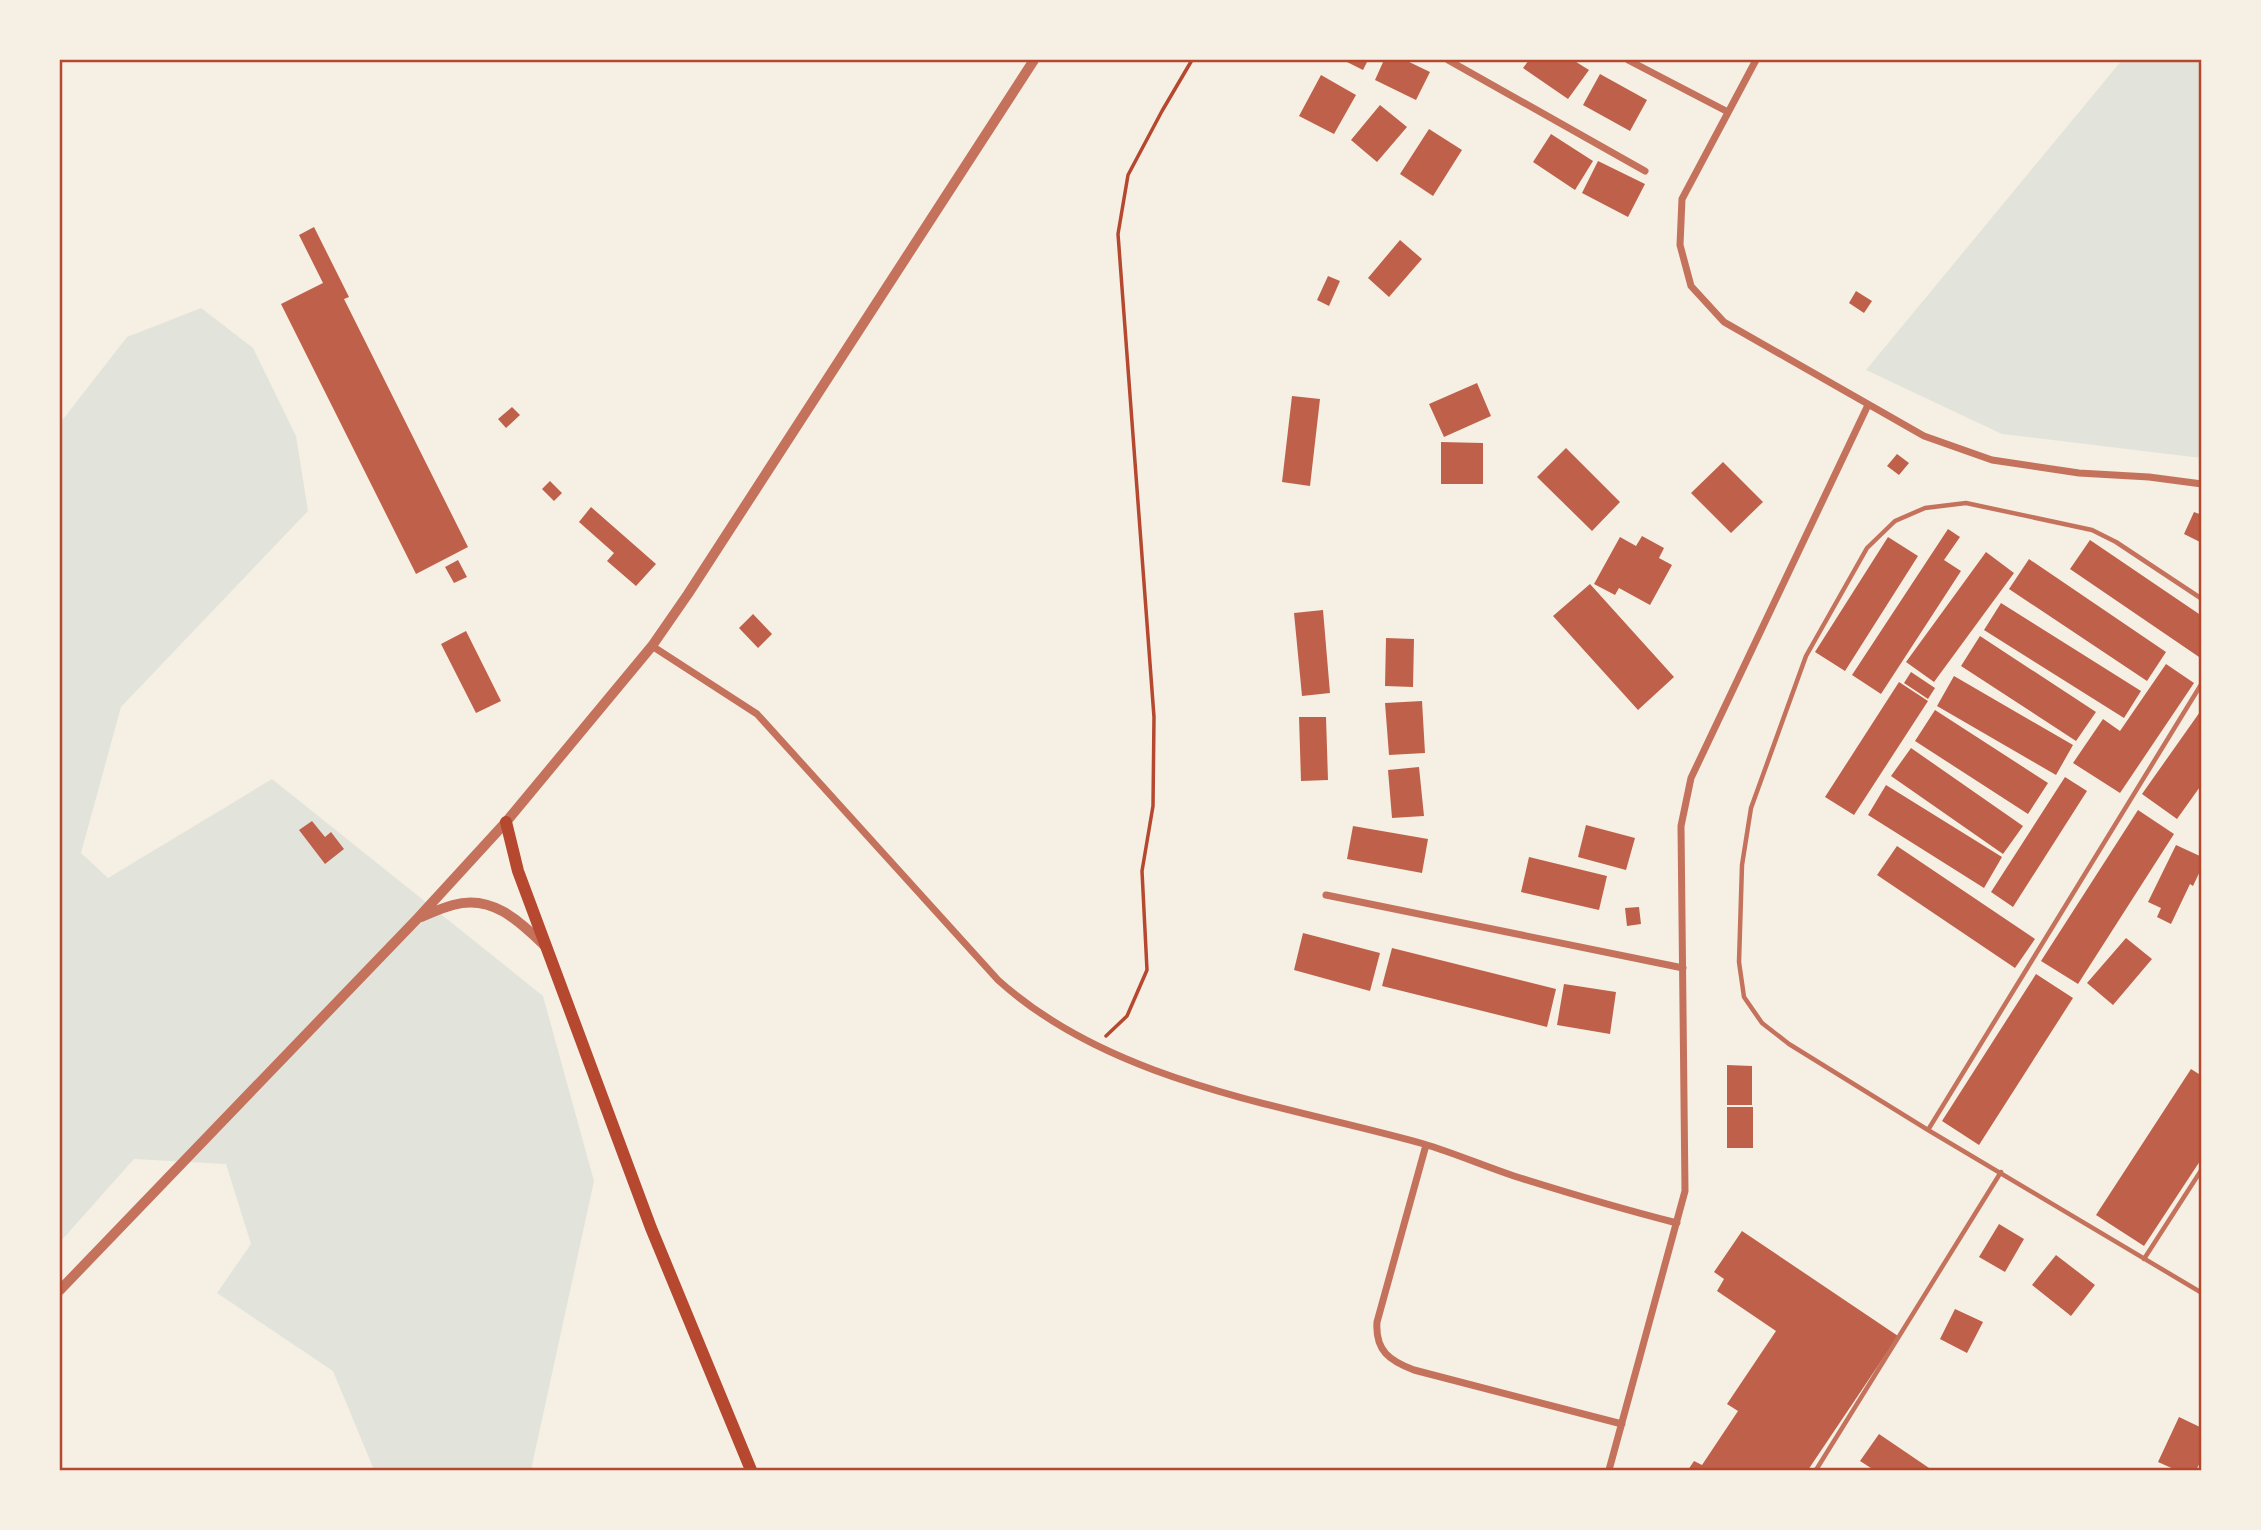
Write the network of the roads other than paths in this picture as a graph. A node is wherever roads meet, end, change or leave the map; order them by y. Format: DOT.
graph roads {
  1 [pos="1034,60"];
  2 [pos="1448,60"];
  3 [pos="1628,60"];
  4 [pos="1756,60"];
  5 [pos="1728,112"];
  6 [pos="1645,171"];
  7 [pos="1868,405"];
  8 [pos="2202,484"];
  9 [pos="2202,599"];
  10 [pos="652,646"];
  11 [pos="2202,683"];
  12 [pos="506,822"];
  13 [pos="1326,895"];
  14 [pos="418,918"];
  15 [pos="546,947"];
  16 [pos="1683,968"];
  17 [pos="1928,1130"];
  18 [pos="1426,1145"];
  19 [pos="2202,1169"];
  20 [pos="2001,1172"];
  21 [pos="1677,1223"];
  22 [pos="2144,1259"];
  23 [pos="60,1290"];
  24 [pos="2202,1293"];
  25 [pos="1622,1424"];
  26 [pos="751,1471"];
  27 [pos="1609,1471"];
  28 [pos="1816,1471"];
  1 -- 10 [label="street"];
  2 -- 6 [label="street"];
  3 -- 5 [label="street"];
  4 -- 5 [label="street"];
  5 -- 7 [label="street"];
  7 -- 8 [label="street"];
  7 -- 16 [label="street"];
  9 -- 17 [label="lane"];
  10 -- 12 [label="street"];
  10 -- 18 [label="street"];
  11 -- 17 [label="lane"];
  12 -- 14 [label="street"];
  12 -- 15 [label="main road"];
  13 -- 16 [label="street"];
  14 -- 15 [label="street"];
  14 -- 23 [label="street"];
  15 -- 26 [label="main road"];
  16 -- 21 [label="street"];
  17 -- 20 [label="lane"];
  18 -- 21 [label="street"];
  18 -- 25 [label="street"];
  19 -- 22 [label="lane"];
  20 -- 22 [label="lane"];
  20 -- 28 [label="lane"];
  21 -- 25 [label="street"];
  22 -- 24 [label="lane"];
  25 -- 27 [label="street"];
}
